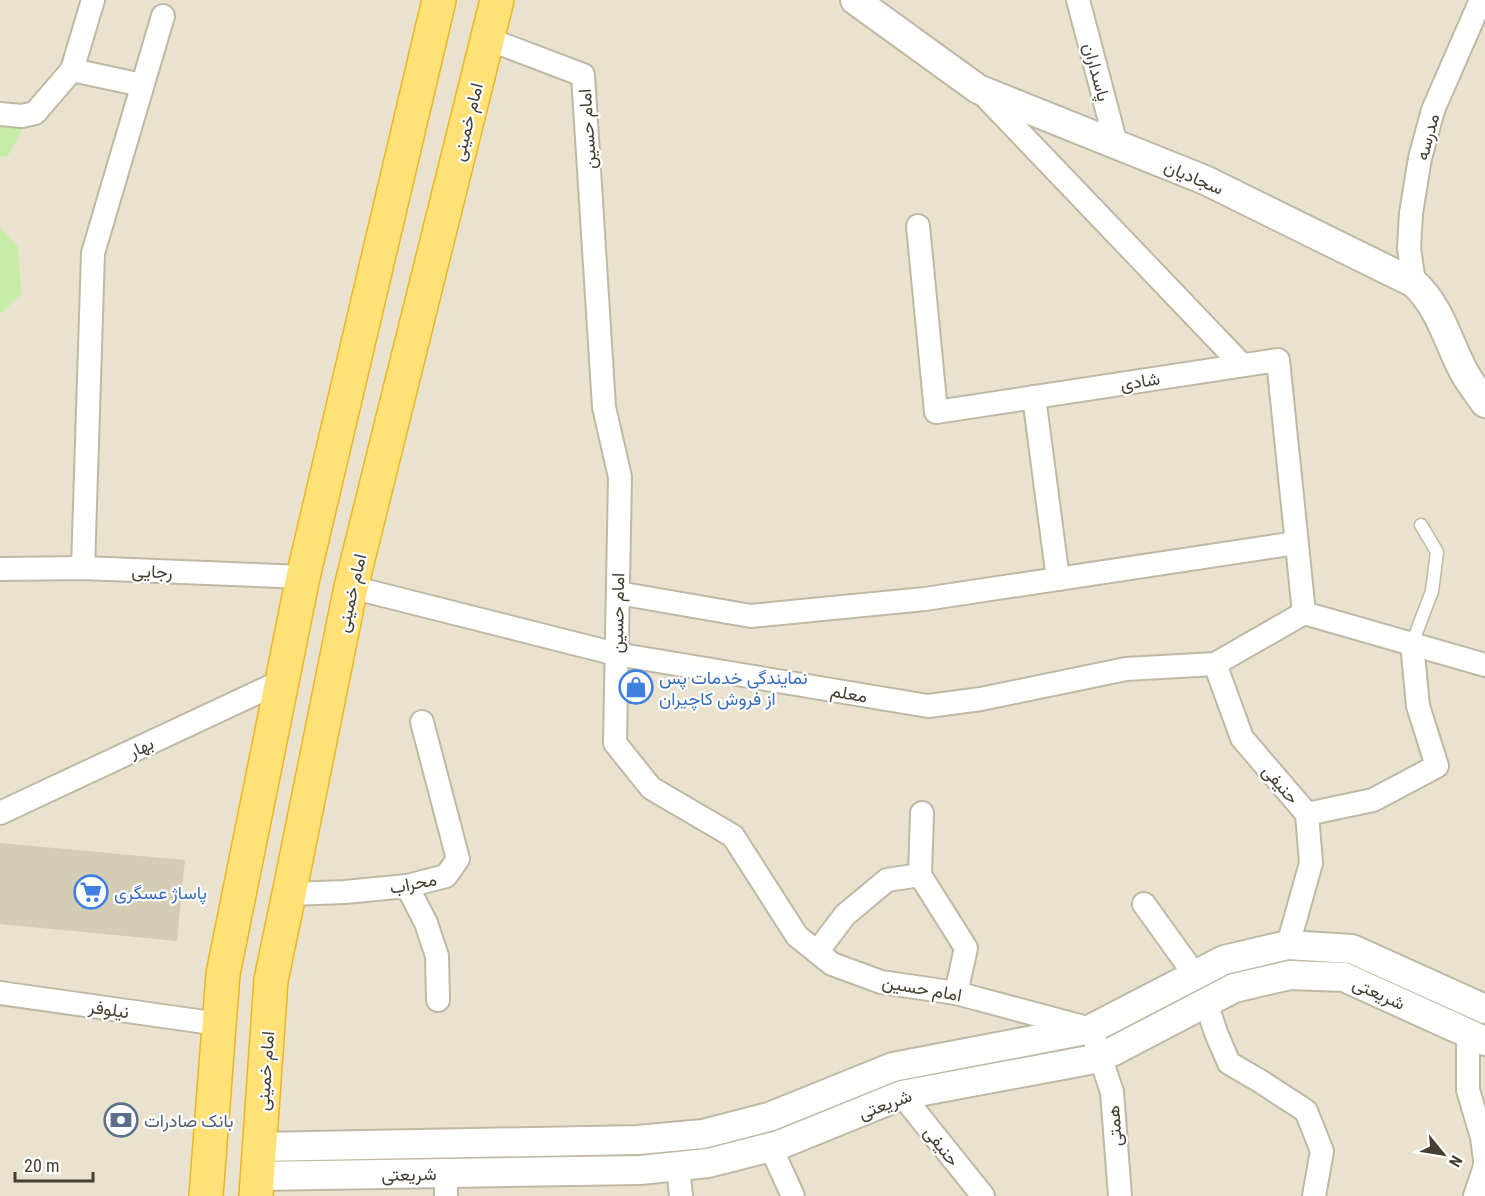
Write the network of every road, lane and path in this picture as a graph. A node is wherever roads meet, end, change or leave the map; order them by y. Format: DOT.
graph roads {
  1 [pos="93,0"];
  2 [pos="439,0"];
  3 [pos="497,0"];
  4 [pos="855,0"];
  5 [pos="1078,0"];
  6 [pos="1480,0"];
  7 [pos="163,16"];
  8 [pos="488,39"];
  9 [pos="72,70"];
  10 [pos="142,85"];
  11 [pos="978,89"];
  12 [pos="0,114"];
  13 [pos="1116,144"];
  14 [pos="918,226"];
  15 [pos="1414,283"];
  16 [pos="1242,365"];
  17 [pos="1034,397"];
  18 [pos="1485,403"];
  19 [pos="1420,525"];
  20 [pos="1296,543"];
  21 [pos="83,568"];
  22 [pos="0,569"];
  23 [pos="303,577"];
  24 [pos="1058,579"];
  25 [pos="351,587"];
  26 [pos="618,593"];
  27 [pos="1304,613"];
  28 [pos="1412,644"];
  29 [pos="616,654"];
  30 [pos="1215,664"];
  31 [pos="1485,665"];
  32 [pos="282,681"];
  33 [pos="422,722"];
  34 [pos="0,813"];
  35 [pos="922,813"];
  36 [pos="1307,814"];
  37 [pos="920,876"];
  38 [pos="407,886"];
  39 [pos="289,894"];
  40 [pos="1144,904"];
  41 [pos="1288,945"];
  42 [pos="817,952"];
  43 [pos="1195,975"];
  44 [pos="0,993"];
  45 [pos="956,993"];
  46 [pos="438,1000"];
  47 [pos="1206,1002"];
  48 [pos="1485,1009"];
  49 [pos="219,1024"];
  50 [pos="1091,1029"];
  51 [pos="1477,1037"];
  52 [pos="1100,1058"];
  53 [pos="902,1095"];
  54 [pos="298,1146"];
  55 [pos="771,1148"];
  56 [pos="1485,1160"];
  57 [pos="678,1166"];
  58 [pos="1485,1166"];
  59 [pos="258,1173"];
  60 [pos="299,1176"];
  61 [pos="446,1184"];
  62 [pos="206,1196"];
  63 [pos="681,1196"];
  64 [pos="793,1196"];
  65 [pos="983,1196"];
  66 [pos="1120,1196"];
  67 [pos="1314,1196"];
  68 [pos="1475,1196"];
  1 -- 9 [label="street"];
  2 -- 23 [label="highway"];
  3 -- 8 [label="highway, امام خمینی"];
  4 -- 11 [label="street, سجادیان"];
  5 -- 13 [label="street, پاسداران"];
  6 -- 15 [label="street, مدرسه"];
  7 -- 10 [label="street"];
  8 -- 25 [label="highway, امام خمینی"];
  8 -- 26 [label="street, امام حسین"];
  9 -- 10 [label="street"];
  9 -- 12 [label="street"];
  10 -- 21 [label="street"];
  11 -- 13 [label="street, سجادیان"];
  11 -- 16 [label="street"];
  13 -- 15 [label="street, سجادیان"];
  14 -- 17 [label="street, شادی"];
  15 -- 18 [label="street, سجادیان"];
  16 -- 17 [label="street, شادی"];
  16 -- 20 [label="street, شادی"];
  17 -- 24 [label="street"];
  19 -- 28 [label="lane"];
  20 -- 24 [label="street"];
  20 -- 27 [label="street, شادی"];
  21 -- 22 [label="street, رجایی"];
  21 -- 23 [label="street, رجایی"];
  23 -- 32 [label="highway"];
  24 -- 26 [label="street"];
  25 -- 29 [label="street, معلم"];
  25 -- 39 [label="highway, امام خمینی"];
  26 -- 29 [label="street, امام حسین"];
  27 -- 28 [label="street"];
  27 -- 30 [label="street, معلم"];
  28 -- 31 [label="street"];
  28 -- 36 [label="street"];
  29 -- 30 [label="street, معلم"];
  29 -- 42 [label="street, امام حسین"];
  30 -- 36 [label="street, حنیفی"];
  32 -- 34 [label="street, بهار"];
  32 -- 49 [label="highway"];
  33 -- 38 [label="street, محراب"];
  35 -- 37 [label="street"];
  36 -- 41 [label="street, حنیفی"];
  37 -- 42 [label="street"];
  37 -- 45 [label="street"];
  38 -- 39 [label="street, محراب"];
  38 -- 46 [label="street"];
  39 -- 59 [label="highway, امام خمینی"];
  40 -- 43 [label="street"];
  41 -- 43 [label="street, شریعتی"];
  41 -- 48 [label="street, شریعتی"];
  42 -- 45 [label="street, امام حسین"];
  43 -- 50 [label="street, شریعتی"];
  44 -- 49 [label="street, نیلوفر"];
  45 -- 50 [label="street, امام حسین"];
  47 -- 51 [label="street, شریعتی"];
  47 -- 52 [label="street, شریعتی"];
  47 -- 67 [label="street"];
  49 -- 62 [label="highway"];
  50 -- 52 [label="street, همتی"];
  50 -- 54 [label="street, شریعتی"];
  51 -- 56 [label="street"];
  52 -- 53 [label="street, شریعتی"];
  52 -- 66 [label="street, همتی"];
  53 -- 55 [label="street, شریعتی"];
  53 -- 65 [label="street, حنیفی"];
  54 -- 59 [label="street, شریعتی"];
  54 -- 60 [label="street"];
  55 -- 57 [label="street, شریعتی"];
  55 -- 64 [label="street"];
  57 -- 61 [label="street, شریعتی"];
  57 -- 63 [label="street"];
  58 -- 68 [label="street"];
  59 -- 60 [label="street, شریعتی"];
  60 -- 61 [label="street, شریعتی"];
}
